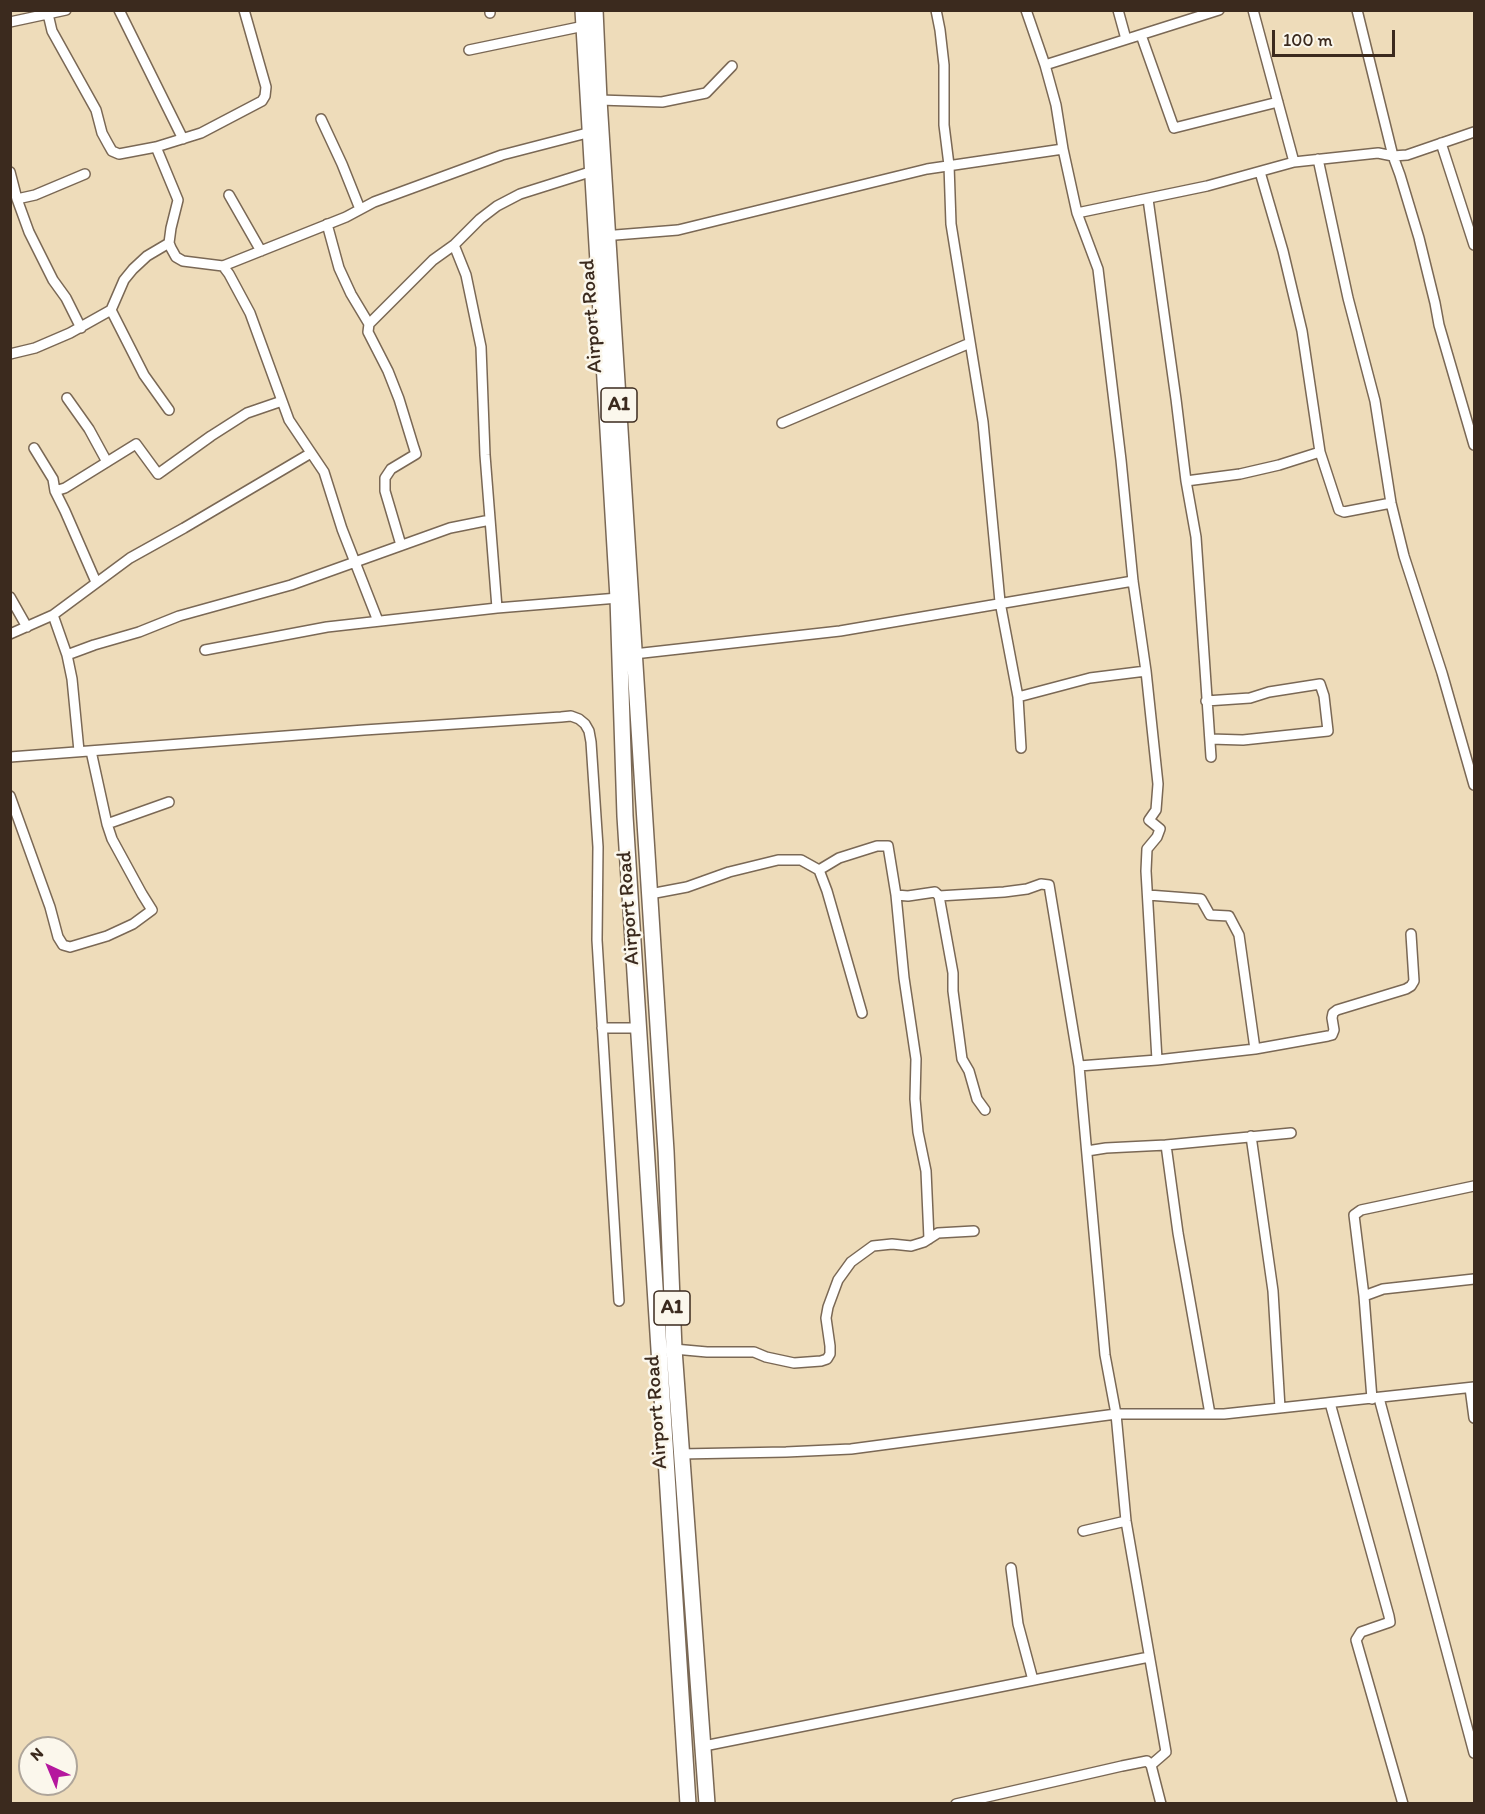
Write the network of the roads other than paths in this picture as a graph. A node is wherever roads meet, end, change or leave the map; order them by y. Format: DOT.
graph roads {
  1 [pos="66,10"];
  2 [pos="119,10"];
  3 [pos="244,10"];
  4 [pos="595,10"];
  5 [pos="936,10"];
  6 [pos="1026,10"];
  7 [pos="1118,10"];
  8 [pos="1219,10"];
  9 [pos="1253,10"];
  10 [pos="1357,10"];
  11 [pos="48,15"];
  12 [pos="584,18"];
  13 [pos="10,22"];
  14 [pos="1141,35"];
  15 [pos="1126,39"];
  16 [pos="469,50"];
  17 [pos="1045,65"];
  18 [pos="732,66"];
  19 [pos="599,100"];
  20 [pos="1278,102"];
  21 [pos="321,119"];
  22 [pos="591,132"];
  23 [pos="1474,132"];
  24 [pos="183,139"];
  25 [pos="1441,143"];
  26 [pos="156,147"];
  27 [pos="1063,149"];
  28 [pos="1393,156"];
  29 [pos="1318,159"];
  30 [pos="1294,162"];
  31 [pos="949,165"];
  32 [pos="593,171"];
  33 [pos="10,172"];
  34 [pos="1260,172"];
  35 [pos="85,174"];
  36 [pos="229,195"];
  37 [pos="17,199"];
  38 [pos="1149,199"];
  39 [pos="360,209"];
  40 [pos="1077,213"];
  41 [pos="327,224"];
  42 [pos="602,236"];
  43 [pos="169,243"];
  44 [pos="454,245"];
  45 [pos="1474,245"];
  46 [pos="261,251"];
  47 [pos="223,266"];
  48 [pos="111,310"];
  49 [pos="369,324"];
  50 [pos="81,328"];
  51 [pos="970,343"];
  52 [pos="10,354"];
  53 [pos="67,398"];
  54 [pos="282,401"];
  55 [pos="169,410"];
  56 [pos="1471,420"];
  57 [pos="782,423"];
  58 [pos="1474,445"];
  59 [pos="34,448"];
  60 [pos="1320,452"];
  61 [pos="311,453"];
  62 [pos="108,462"];
  63 [pos="1186,481"];
  64 [pos="55,491"];
  65 [pos="1391,503"];
  66 [pos="490,520"];
  67 [pos="401,545"];
  68 [pos="355,562"];
  69 [pos="1133,581"];
  70 [pos="96,582"];
  71 [pos="10,597"];
  72 [pos="618,598"];
  73 [pos="1000,602"];
  74 [pos="497,608"];
  75 [pos="53,615"];
  76 [pos="378,621"];
  77 [pos="27,627"];
  78 [pos="10,634"];
  79 [pos="205,650"];
  80 [pos="634,654"];
  81 [pos="67,655"];
  82 [pos="1146,671"];
  83 [pos="1018,697"];
  84 [pos="1206,701"];
  85 [pos="1210,739"];
  86 [pos="1021,748"];
  87 [pos="91,751"];
  88 [pos="79,752"];
  89 [pos="10,757"];
  90 [pos="1211,757"];
  91 [pos="1474,785"];
  92 [pos="10,796"];
  93 [pos="169,802"];
  94 [pos="107,824"];
  95 [pos="819,870"];
  96 [pos="650,894"];
  97 [pos="896,895"];
  98 [pos="1148,895"];
  99 [pos="939,896"];
  100 [pos="1411,934"];
  101 [pos="862,1013"];
  102 [pos="602,1028"];
  103 [pos="638,1028"];
  104 [pos="1255,1049"];
  105 [pos="1157,1060"];
  106 [pos="1078,1066"];
  107 [pos="985,1110"];
  108 [pos="1291,1133"];
  109 [pos="1251,1136"];
  110 [pos="1166,1145"];
  111 [pos="1087,1151"];
  112 [pos="1474,1186"];
  113 [pos="974,1231"];
  114 [pos="929,1239"];
  115 [pos="1474,1279"];
  116 [pos="1364,1296"];
  117 [pos="619,1301"];
  118 [pos="674,1349"];
  119 [pos="1472,1387"];
  120 [pos="1376,1399"];
  121 [pos="1330,1403"];
  122 [pos="1280,1408"];
  123 [pos="1116,1414"];
  124 [pos="1210,1414"];
  125 [pos="1474,1418"];
  126 [pos="681,1454"];
  127 [pos="1126,1521"];
  128 [pos="1083,1531"];
  129 [pos="1011,1568"];
  130 [pos="1149,1657"];
  131 [pos="1033,1680"];
  132 [pos="704,1746"];
  133 [pos="1474,1753"];
  134 [pos="1151,1765"];
  135 [pos="688,1803"];
  136 [pos="707,1803"];
  137 [pos="956,1803"];
  138 [pos="1161,1803"];
  139 [pos="1403,1803"];
  1 -- 11 [label="street"];
  2 -- 24 [label="street"];
  3 -- 24 [label="street"];
  4 -- 19 [label="highway, Airport Road / A1"];
  5 -- 31 [label="street"];
  6 -- 17 [label="street"];
  7 -- 15 [label="street"];
  8 -- 14 [label="street"];
  9 -- 20 [label="street"];
  10 -- 28 [label="street"];
  11 -- 13 [label="street"];
  11 -- 26 [label="street"];
  12 -- 16 [label="street"];
  12 -- 22 [label="highway, Airport Road / A1"];
  14 -- 15 [label="street"];
  14 -- 20 [label="street"];
  15 -- 17 [label="street"];
  17 -- 27 [label="street"];
  18 -- 19 [label="street"];
  19 -- 42 [label="highway, Airport Road / A1"];
  20 -- 30 [label="street"];
  21 -- 39 [label="street"];
  22 -- 32 [label="highway, Airport Road / A1"];
  22 -- 39 [label="street"];
  23 -- 25 [label="street"];
  24 -- 26 [label="street"];
  25 -- 28 [label="street"];
  25 -- 45 [label="street"];
  26 -- 43 [label="street"];
  27 -- 31 [label="street"];
  27 -- 40 [label="street"];
  28 -- 29 [label="street"];
  28 -- 56 [label="street"];
  29 -- 30 [label="street"];
  29 -- 65 [label="street"];
  30 -- 34 [label="street"];
  31 -- 42 [label="street"];
  31 -- 51 [label="street"];
  32 -- 42 [label="highway, Airport Road / A1"];
  32 -- 44 [label="street"];
  33 -- 37 [label="street"];
  34 -- 38 [label="street"];
  34 -- 60 [label="street"];
  35 -- 37 [label="street"];
  36 -- 46 [label="street"];
  37 -- 50 [label="street"];
  38 -- 40 [label="street"];
  38 -- 63 [label="street"];
  39 -- 41 [label="street"];
  40 -- 69 [label="street"];
  41 -- 46 [label="street"];
  41 -- 49 [label="street"];
  42 -- 72 [label="highway, Airport Road / A1"];
  42 -- 80 [label="highway, Airport Road / A1"];
  43 -- 47 [label="street"];
  43 -- 48 [label="street"];
  44 -- 49 [label="street"];
  44 -- 66 [label="street"];
  46 -- 47 [label="street"];
  47 -- 54 [label="street"];
  48 -- 50 [label="street"];
  48 -- 55 [label="street"];
  49 -- 67 [label="street"];
  50 -- 52 [label="street"];
  51 -- 57 [label="street"];
  51 -- 73 [label="street"];
  53 -- 62 [label="street"];
  54 -- 61 [label="street"];
  54 -- 62 [label="street"];
  56 -- 58 [label="street"];
  59 -- 64 [label="street"];
  60 -- 63 [label="street"];
  60 -- 65 [label="street"];
  61 -- 68 [label="street"];
  61 -- 70 [label="street"];
  62 -- 64 [label="street"];
  63 -- 84 [label="street"];
  64 -- 70 [label="street"];
  65 -- 91 [label="street"];
  66 -- 67 [label="street"];
  66 -- 74 [label="street"];
  67 -- 68 [label="street"];
  68 -- 76 [label="street"];
  68 -- 81 [label="street"];
  69 -- 73 [label="street"];
  69 -- 82 [label="street"];
  70 -- 75 [label="street"];
  71 -- 77 [label="street"];
  72 -- 74 [label="street"];
  72 -- 103 [label="highway, Airport Road / A1"];
  73 -- 80 [label="street"];
  73 -- 83 [label="street"];
  74 -- 76 [label="street"];
  75 -- 77 [label="street"];
  75 -- 81 [label="street"];
  76 -- 79 [label="street"];
  77 -- 78 [label="street"];
  80 -- 96 [label="highway, Airport Road / A1"];
  81 -- 88 [label="street"];
  82 -- 83 [label="street"];
  82 -- 98 [label="street"];
  83 -- 86 [label="street"];
  84 -- 85 [label="street"];
  84 -- 85 [label="street"];
  85 -- 90 [label="street"];
  87 -- 88 [label="street"];
  87 -- 94 [label="street"];
  87 -- 102 [label="street"];
  88 -- 89 [label="street"];
  92 -- 94 [label="street"];
  93 -- 94 [label="street"];
  95 -- 96 [label="street"];
  95 -- 97 [label="street"];
  95 -- 101 [label="street"];
  96 -- 118 [label="highway, Airport Road / A1"];
  97 -- 99 [label="street"];
  97 -- 114 [label="street"];
  98 -- 104 [label="street"];
  98 -- 105 [label="street"];
  99 -- 106 [label="street"];
  99 -- 107 [label="street"];
  100 -- 104 [label="street"];
  102 -- 103 [label="street"];
  102 -- 117 [label="street"];
  103 -- 135 [label="highway, Airport Road / A1"];
  104 -- 105 [label="street"];
  105 -- 106 [label="street"];
  106 -- 111 [label="street"];
  108 -- 109 [label="street"];
  109 -- 110 [label="street"];
  109 -- 122 [label="street"];
  110 -- 111 [label="street"];
  110 -- 124 [label="street"];
  111 -- 123 [label="street"];
  112 -- 116 [label="street"];
  113 -- 114 [label="street"];
  114 -- 118 [label="street"];
  115 -- 116 [label="street"];
  116 -- 120 [label="street"];
  118 -- 126 [label="highway, Airport Road / A1"];
  119 -- 120 [label="street"];
  119 -- 125 [label="street"];
  120 -- 121 [label="street"];
  120 -- 133 [label="street"];
  121 -- 122 [label="street"];
  121 -- 139 [label="street"];
  122 -- 124 [label="street"];
  123 -- 124 [label="street"];
  123 -- 126 [label="street"];
  123 -- 127 [label="street"];
  126 -- 132 [label="highway, Airport Road / A1"];
  127 -- 128 [label="street"];
  127 -- 130 [label="street"];
  129 -- 131 [label="street"];
  130 -- 131 [label="street"];
  130 -- 134 [label="street"];
  131 -- 132 [label="street"];
  132 -- 136 [label="highway, Airport Road / A1"];
  134 -- 137 [label="street"];
  134 -- 138 [label="street"];
}
